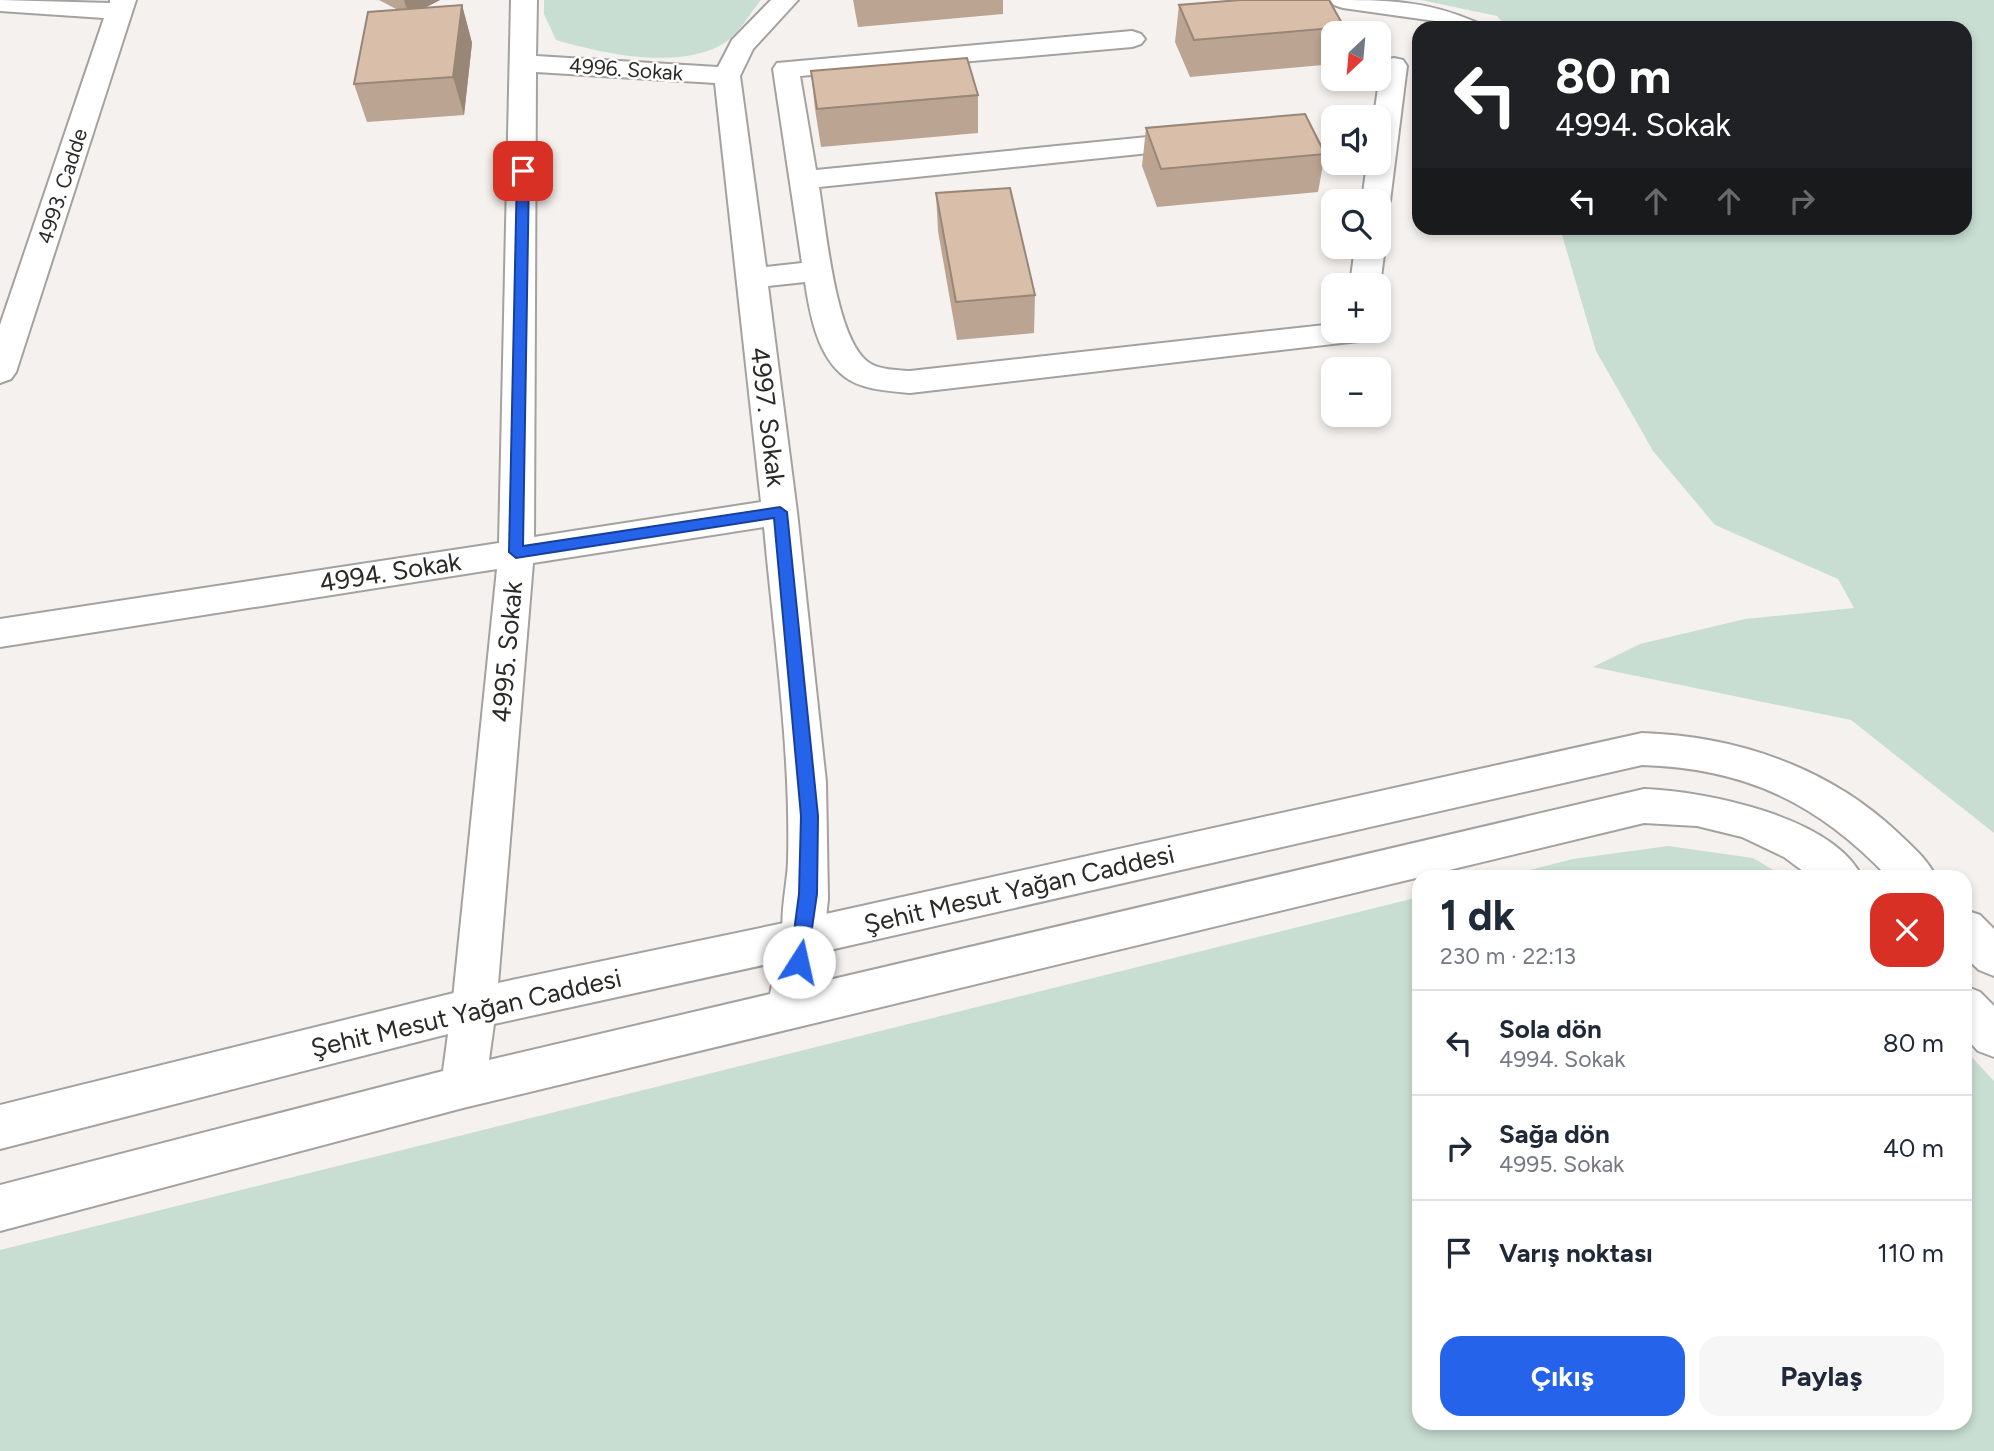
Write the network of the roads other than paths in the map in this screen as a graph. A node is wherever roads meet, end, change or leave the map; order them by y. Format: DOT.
graph roads {
  1 [pos="524,0"];
  2 [pos="785,0"];
  3 [pos="1343,0"];
  4 [pos="0,3"];
  5 [pos="121,5"];
  6 [pos="1455,21"];
  7 [pos="1132,39"];
  8 [pos="525,62"];
  9 [pos="1394,66"];
  10 [pos="727,76"];
  11 [pos="1227,137"];
  12 [pos="804,180"];
  13 [pos="1378,189"];
  14 [pos="818,271"];
  15 [pos="751,278"];
  16 [pos="1321,335"];
  17 [pos="0,372"];
  18 [pos="780,512"];
  19 [pos="516,552"];
  20 [pos="0,633"];
  21 [pos="1831,870"];
  22 [pos="1908,870"];
  23 [pos="1972,935"];
  24 [pos="803,938"];
  25 [pos="1994,957"];
  26 [pos="474,1008"];
  27 [pos="789,1009"];
  28 [pos="1972,1013"];
  29 [pos="1994,1037"];
  30 [pos="463,1087"];
  31 [pos="0,1127"];
  32 [pos="0,1208"];
  1 -- 8 [label="street, 4995. Sokak"];
  2 -- 10 [label="street"];
  3 -- 6 [label="street"];
  4 -- 5 [label="street"];
  5 -- 17 [label="street, 4993. Cadde"];
  7 -- 12 [label="street"];
  8 -- 10 [label="street, 4996. Sokak"];
  8 -- 19 [label="street, 4995. Sokak"];
  9 -- 13 [label="street"];
  10 -- 15 [label="street, 4997. Sokak"];
  11 -- 12 [label="street"];
  12 -- 14 [label="street"];
  14 -- 15 [label="street"];
  14 -- 16 [label="street"];
  15 -- 18 [label="street, 4997. Sokak"];
  18 -- 19 [label="street, 4994. Sokak"];
  18 -- 24 [label="street, 4997. Sokak"];
  19 -- 20 [label="street, 4994. Sokak"];
  19 -- 26 [label="street, 4995. Sokak"];
  21 -- 27 [label="street"];
  22 -- 24 [label="street, Şehit Mesut Yağan Caddesi"];
  23 -- 25 [label="street"];
  24 -- 26 [label="street, Şehit Mesut Yağan Caddesi"];
  24 -- 27 [label="street, 4997. Sokak"];
  26 -- 30 [label="street, 4995. Sokak"];
  26 -- 31 [label="street, Şehit Mesut Yağan Caddesi"];
  27 -- 30 [label="street"];
  28 -- 29 [label="street"];
  30 -- 32 [label="street"];
}
